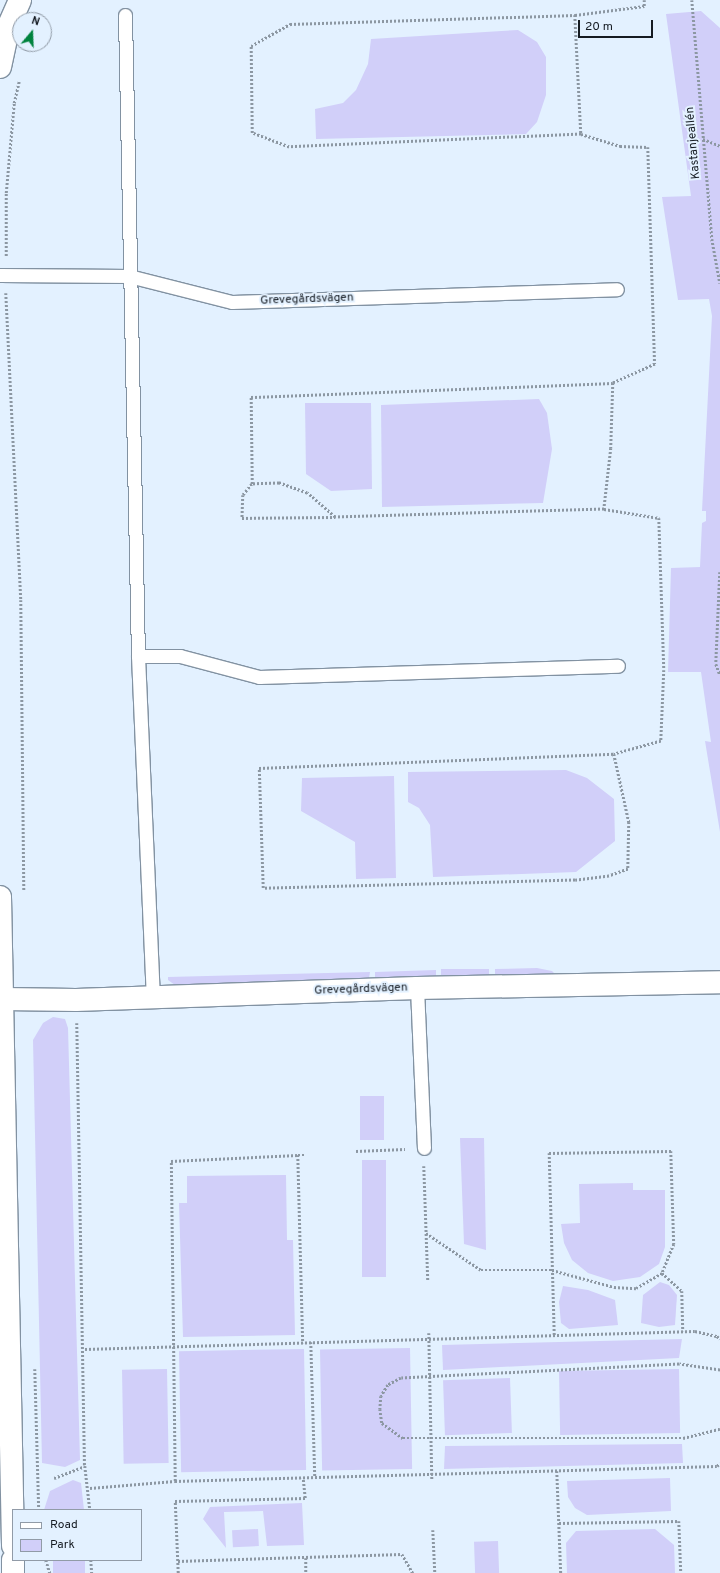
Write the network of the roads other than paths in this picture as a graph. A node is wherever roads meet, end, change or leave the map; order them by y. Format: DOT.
graph roads {
  1 [pos="20,0"];
  2 [pos="125,15"];
  3 [pos="0,66"];
  4 [pos="3,275"];
  5 [pos="128,276"];
  6 [pos="617,289"];
  7 [pos="138,656"];
  8 [pos="618,666"];
  9 [pos="0,898"];
  10 [pos="720,982"];
  11 [pos="417,988"];
  12 [pos="153,996"];
  13 [pos="3,999"];
  14 [pos="424,1148"];
  15 [pos="12,1509"];
  16 [pos="13,1561"];
  17 [pos="14,1573"];
  1 -- 3 [label="street"];
  2 -- 5 [label="lane"];
  4 -- 5 [label="lane, Grevegårdsvägen"];
  5 -- 6 [label="lane, Grevegårdsvägen"];
  5 -- 7 [label="lane"];
  7 -- 8 [label="lane"];
  7 -- 12 [label="lane"];
  9 -- 13 [label="street"];
  10 -- 11 [label="street, Grevegårdsvägen"];
  11 -- 12 [label="street, Grevegårdsvägen"];
  11 -- 14 [label="lane"];
  12 -- 13 [label="street, Grevegårdsvägen"];
  13 -- 15 [label="street"];
  16 -- 17 [label="street"];
}
